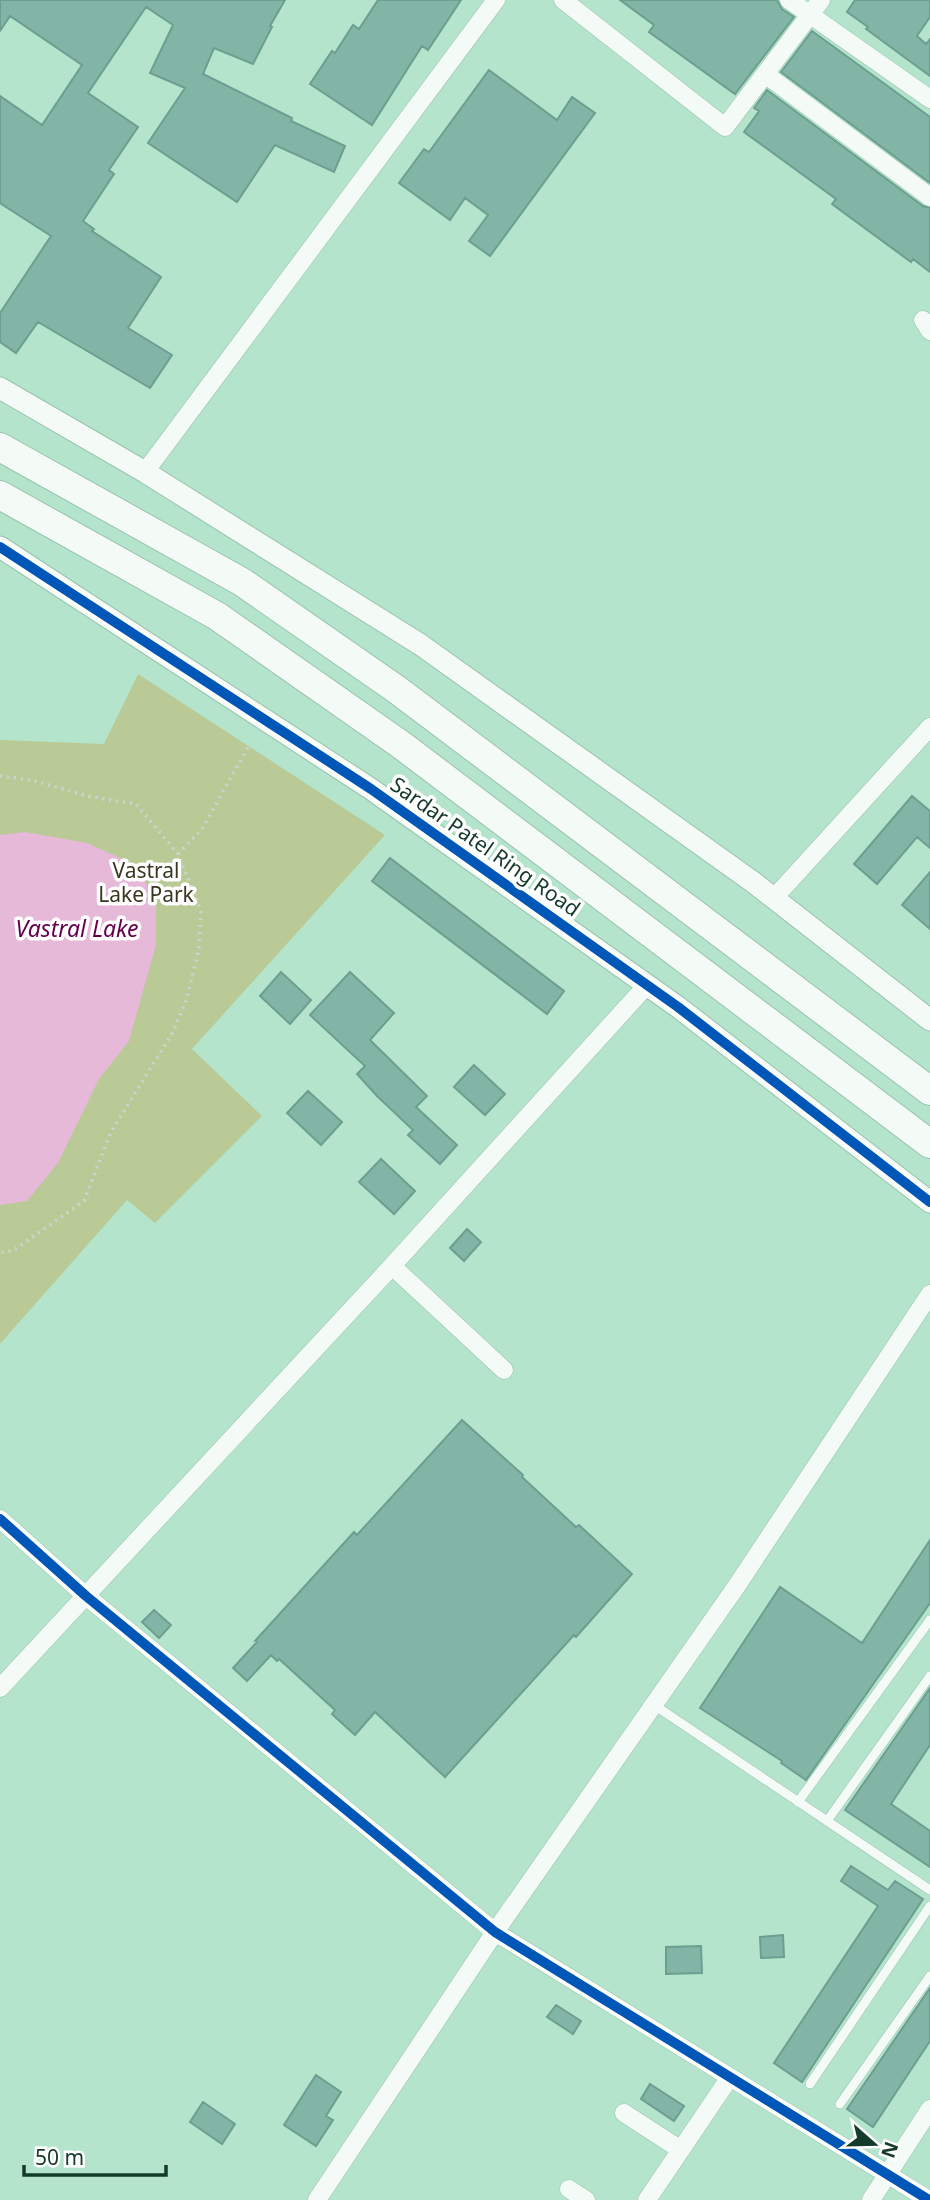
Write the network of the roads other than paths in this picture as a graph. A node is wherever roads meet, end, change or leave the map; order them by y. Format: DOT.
graph roads {
  1 [pos="496,0"];
  2 [pos="563,0"];
  3 [pos="789,0"];
  4 [pos="821,0"];
  5 [pos="809,15"];
  6 [pos="765,74"];
  7 [pos="930,99"];
  8 [pos="930,197"];
  9 [pos="0,388"];
  10 [pos="0,447"];
  11 [pos="145,472"];
  12 [pos="0,495"];
  13 [pos="0,547"];
  14 [pos="930,727"];
  15 [pos="774,898"];
  16 [pos="647,985"];
  17 [pos="930,1020"];
  18 [pos="930,1091"];
  19 [pos="930,1144"];
  20 [pos="930,1202"];
  21 [pos="392,1266"];
  22 [pos="930,1294"];
  23 [pos="503,1370"];
  24 [pos="0,1519"];
  25 [pos="86,1596"];
  26 [pos="930,1620"];
  27 [pos="930,1676"];
  28 [pos="0,1688"];
  29 [pos="654,1705"];
  30 [pos="798,1802"];
  31 [pos="827,1821"];
  32 [pos="930,1890"];
  33 [pos="930,1906"];
  34 [pos="495,1931"];
  35 [pos="930,1976"];
  36 [pos="730,2077"];
  37 [pos="810,2084"];
  38 [pos="840,2104"];
  39 [pos="930,2109"];
  40 [pos="624,2113"];
  41 [pos="681,2150"];
  42 [pos="888,2174"];
  43 [pos="569,2189"];
  44 [pos="317,2200"];
  45 [pos="586,2200"];
  46 [pos="647,2200"];
  47 [pos="871,2200"];
  48 [pos="929,2200"];
  1 -- 11 [label="street"];
  2 -- 6 [label="street"];
  3 -- 5 [label="street"];
  4 -- 5 [label="street"];
  5 -- 6 [label="street"];
  5 -- 7 [label="street"];
  6 -- 8 [label="street"];
  9 -- 11 [label="street"];
  10 -- 18 [label="highway"];
  11 -- 15 [label="street"];
  12 -- 19 [label="highway, Sardar Patel Ring Road"];
  13 -- 16 [label="street, Sardar Patel Ring Road"];
  14 -- 15 [label="street"];
  15 -- 17 [label="street"];
  16 -- 20 [label="street, Sardar Patel Ring Road"];
  16 -- 21 [label="street"];
  21 -- 23 [label="street"];
  21 -- 25 [label="street"];
  22 -- 29 [label="street"];
  24 -- 25 [label="street"];
  25 -- 28 [label="street"];
  25 -- 34 [label="street"];
  26 -- 30 [label="lane"];
  27 -- 31 [label="lane"];
  29 -- 30 [label="lane"];
  29 -- 34 [label="street"];
  30 -- 31 [label="lane"];
  31 -- 32 [label="lane"];
  33 -- 37 [label="lane"];
  34 -- 36 [label="street"];
  34 -- 44 [label="street"];
  35 -- 38 [label="lane"];
  36 -- 41 [label="street"];
  36 -- 42 [label="street"];
  39 -- 42 [label="street"];
  40 -- 41 [label="street"];
  41 -- 46 [label="street"];
  42 -- 47 [label="street"];
  42 -- 48 [label="street"];
  43 -- 45 [label="street"];
}
